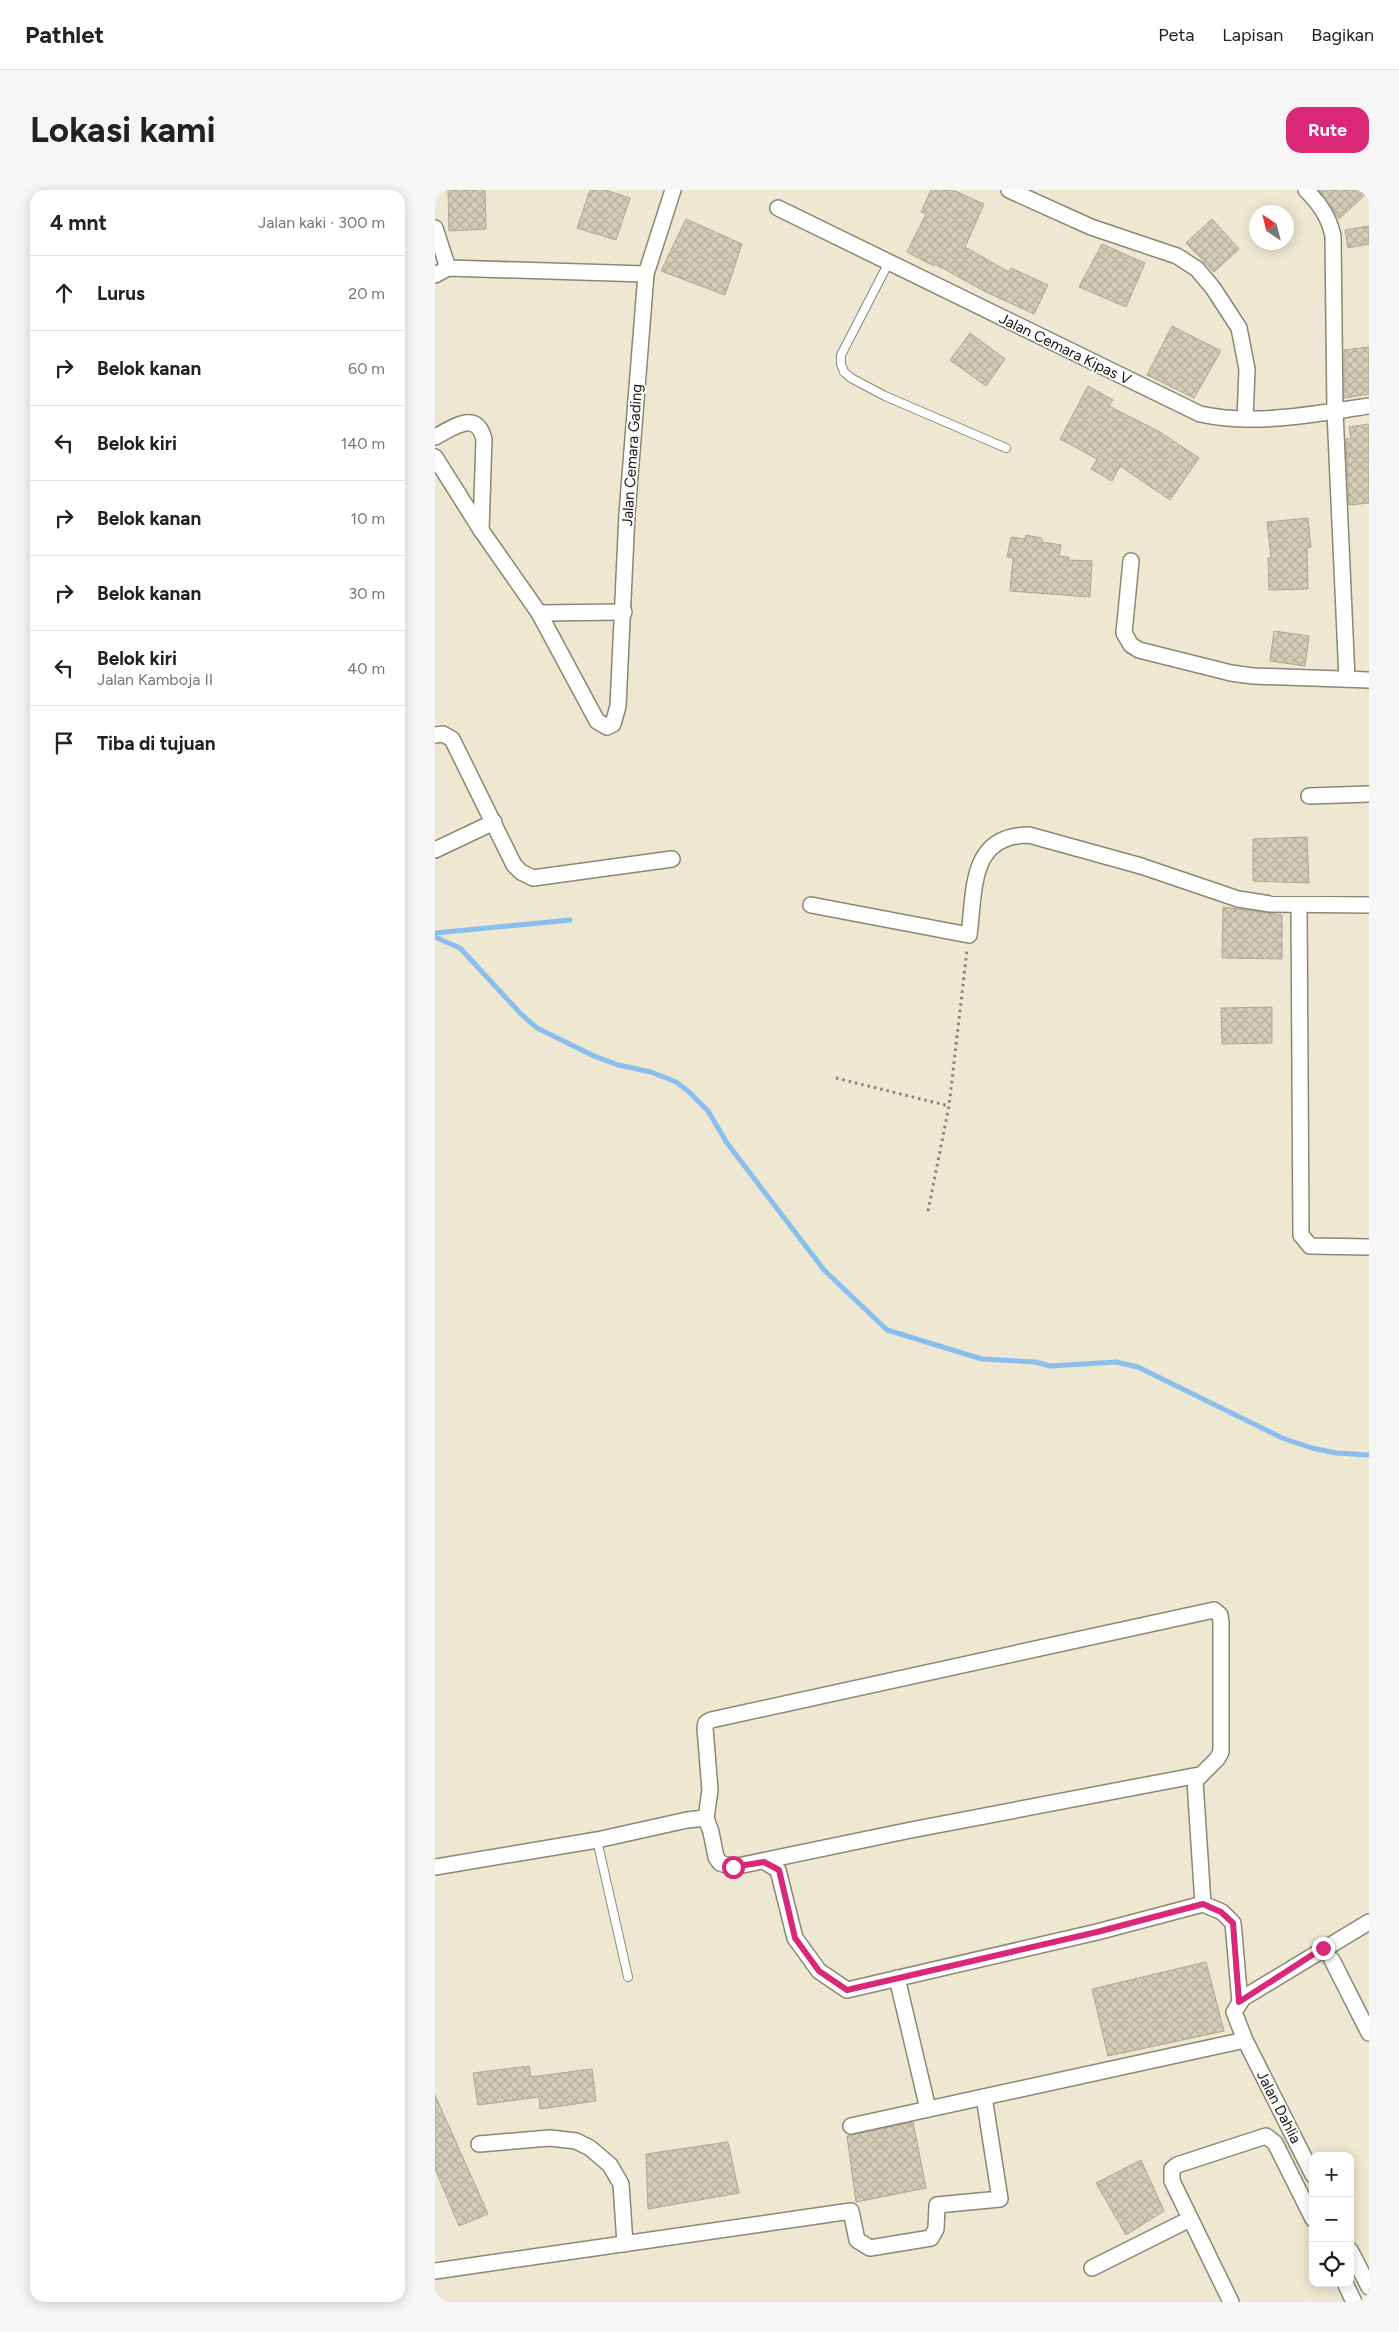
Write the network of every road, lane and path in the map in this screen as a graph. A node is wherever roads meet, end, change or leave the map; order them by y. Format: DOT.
graph roads {
  1 [pos="673,190"];
  2 [pos="1009,190"];
  3 [pos="1306,190"];
  4 [pos="778,208"];
  5 [pos="435,228"];
  6 [pos="889,262"];
  7 [pos="442,272"];
  8 [pos="646,274"];
  9 [pos="1369,406"];
  10 [pos="1335,411"];
  11 [pos="1245,419"];
  12 [pos="435,437"];
  13 [pos="1006,448"];
  14 [pos="435,457"];
  15 [pos="481,530"];
  16 [pos="1131,562"];
  17 [pos="624,612"];
  18 [pos="539,613"];
  19 [pos="1347,680"];
  20 [pos="1369,680"];
  21 [pos="435,735"];
  22 [pos="1369,794"];
  23 [pos="1309,796"];
  24 [pos="493,822"];
  25 [pos="435,850"];
  26 [pos="672,859"];
  27 [pos="811,905"];
  28 [pos="1369,905"];
  29 [pos="1299,906"];
  30 [pos="969,934"];
  31 [pos="836,1078"];
  32 [pos="949,1106"];
  33 [pos="928,1211"];
  34 [pos="1369,1247"];
  35 [pos="1199,1775"];
  36 [pos="705,1818"];
  37 [pos="597,1840"];
  38 [pos="764,1862"];
  39 [pos="435,1867"];
  40 [pos="1203,1904"];
  41 [pos="1369,1922"];
  42 [pos="1332,1960"];
  43 [pos="628,1977"];
  44 [pos="897,1978"];
  45 [pos="1239,2002"];
  46 [pos="1369,2033"];
  47 [pos="1245,2040"];
  48 [pos="984,2096"];
  49 [pos="928,2109"];
  50 [pos="851,2126"];
  51 [pos="479,2144"];
  52 [pos="1309,2167"];
  53 [pos="1309,2211"];
  54 [pos="1190,2219"];
  55 [pos="625,2244"];
  56 [pos="1354,2257"];
  57 [pos="1092,2268"];
  58 [pos="435,2271"];
  59 [pos="1368,2281"];
  60 [pos="1347,2287"];
  61 [pos="1231,2302"];
  62 [pos="1354,2302"];
  1 -- 8 [label="street, Jalan Cemara Gading"];
  2 -- 11 [label="street"];
  3 -- 10 [label="street"];
  4 -- 6 [label="street, Jalan Cemara Kipas V"];
  5 -- 7 [label="street"];
  6 -- 11 [label="street, Jalan Cemara Kipas V"];
  6 -- 13 [label="lane"];
  7 -- 8 [label="street"];
  8 -- 17 [label="street, Jalan Cemara Gading"];
  9 -- 10 [label="street, Jalan Cemara Kipas V"];
  10 -- 11 [label="street, Jalan Cemara Kipas V"];
  10 -- 19 [label="street"];
  12 -- 15 [label="street"];
  14 -- 15 [label="street"];
  15 -- 18 [label="street"];
  16 -- 19 [label="street"];
  17 -- 18 [label="street"];
  17 -- 18 [label="street, Jalan Cemara Gading"];
  19 -- 20 [label="street"];
  21 -- 24 [label="street"];
  22 -- 23 [label="street"];
  24 -- 25 [label="street"];
  24 -- 26 [label="street"];
  27 -- 30 [label="street"];
  28 -- 29 [label="street"];
  29 -- 30 [label="street"];
  29 -- 34 [label="street"];
  30 -- 32 [label="path"];
  31 -- 32 [label="path"];
  32 -- 33 [label="path"];
  35 -- 36 [label="street"];
  35 -- 38 [label="street"];
  35 -- 40 [label="street"];
  36 -- 37 [label="street"];
  36 -- 38 [label="street"];
  37 -- 39 [label="street"];
  37 -- 43 [label="lane"];
  38 -- 44 [label="street"];
  40 -- 44 [label="street"];
  40 -- 45 [label="street, Jalan Dahlia"];
  41 -- 45 [label="street"];
  42 -- 46 [label="street"];
  44 -- 49 [label="street"];
  45 -- 47 [label="street, Jalan Dahlia"];
  47 -- 48 [label="street"];
  47 -- 52 [label="street, Jalan Dahlia"];
  48 -- 49 [label="street"];
  48 -- 55 [label="street"];
  49 -- 50 [label="street"];
  51 -- 55 [label="street"];
  53 -- 54 [label="street"];
  54 -- 57 [label="street"];
  54 -- 61 [label="street"];
  55 -- 58 [label="street"];
  56 -- 59 [label="street"];
  60 -- 62 [label="street"];
}
